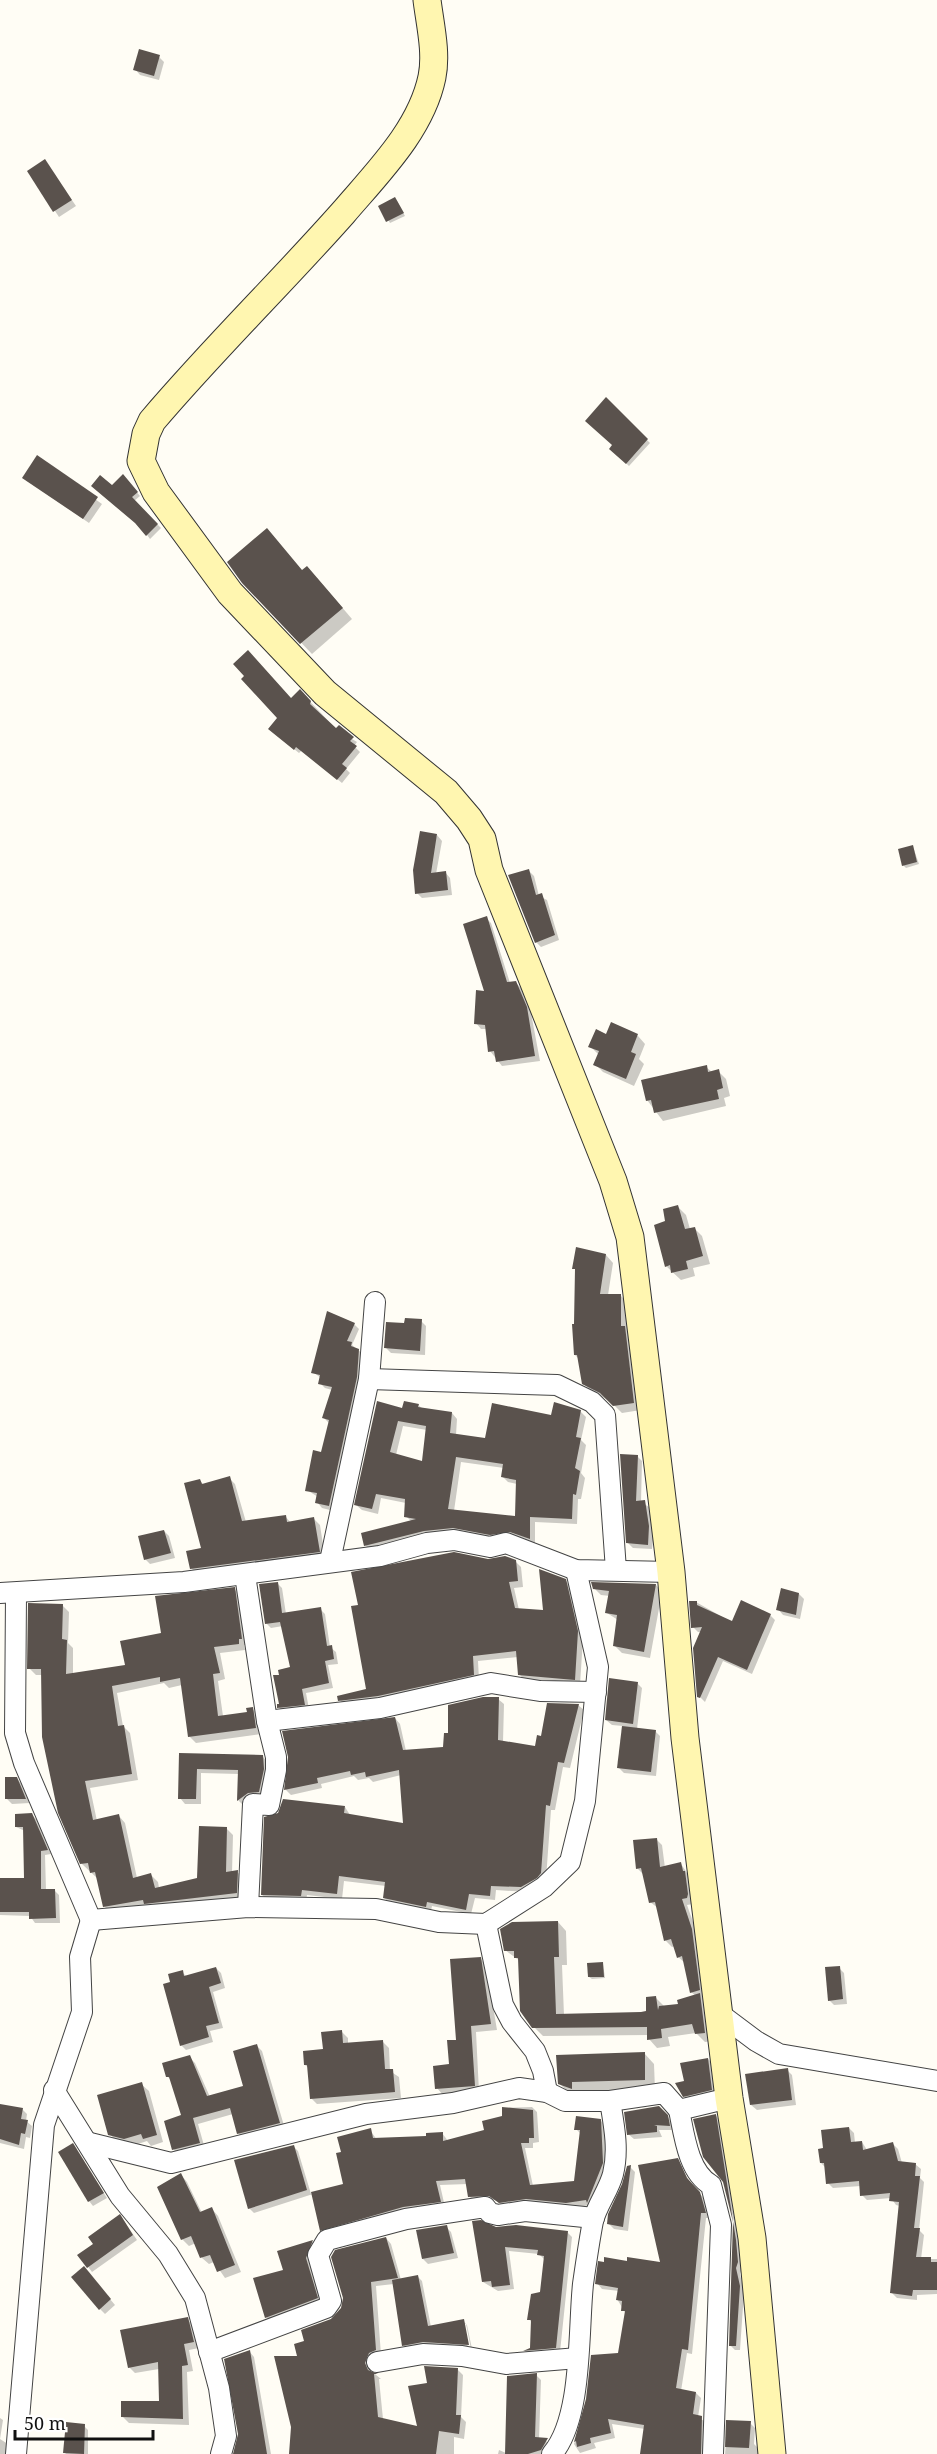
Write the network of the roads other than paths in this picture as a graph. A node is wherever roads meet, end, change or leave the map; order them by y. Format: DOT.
graph roads {
  1 [pos="427,0"];
  2 [pos="375,1302"];
  3 [pos="369,1379"];
  4 [pos="330,1561"];
  5 [pos="576,1570"];
  6 [pos="616,1570"];
  7 [pos="670,1572"];
  8 [pos="245,1575"];
  9 [pos="8,1593"];
  10 [pos="596,1692"];
  11 [pos="267,1721"];
  12 [pos="248,1906"];
  13 [pos="91,1920"];
  14 [pos="486,1924"];
  15 [pos="720,2014"];
  16 [pos="937,2081"];
  17 [pos="54,2090"];
  18 [pos="547,2092"];
  19 [pos="729,2098"];
  20 [pos="610,2101"];
  21 [pos="679,2110"];
  22 [pos="90,2143"];
  23 [pos="594,2218"];
  24 [pos="209,2352"];
  25 [pos="578,2358"];
  26 [pos="377,2362"];
  27 [pos="16,2454"];
  28 [pos="221,2454"];
  29 [pos="552,2454"];
  30 [pos="714,2454"];
  31 [pos="772,2454"];
  1 -- 7 [label="main road"];
  2 -- 3 [label="street"];
  3 -- 4 [label="street"];
  3 -- 6 [label="street"];
  4 -- 5 [label="street"];
  4 -- 8 [label="street"];
  5 -- 6 [label="street"];
  5 -- 10 [label="street"];
  6 -- 7 [label="street"];
  7 -- 15 [label="main road"];
  8 -- 9 [label="street"];
  8 -- 11 [label="street"];
  9 -- 13 [label="street"];
  10 -- 11 [label="street"];
  10 -- 14 [label="street"];
  11 -- 12 [label="street"];
  12 -- 13 [label="street"];
  12 -- 14 [label="street"];
  13 -- 17 [label="street"];
  14 -- 18 [label="street"];
  15 -- 16 [label="street"];
  15 -- 19 [label="main road"];
  17 -- 22 [label="street"];
  17 -- 27 [label="street"];
  18 -- 20 [label="street"];
  18 -- 22 [label="street"];
  19 -- 21 [label="street"];
  19 -- 31 [label="main road"];
  20 -- 21 [label="street"];
  20 -- 23 [label="street"];
  21 -- 30 [label="street"];
  22 -- 24 [label="street"];
  23 -- 24 [label="street"];
  23 -- 25 [label="street"];
  24 -- 28 [label="street"];
  25 -- 26 [label="street"];
  25 -- 29 [label="street"];
}
